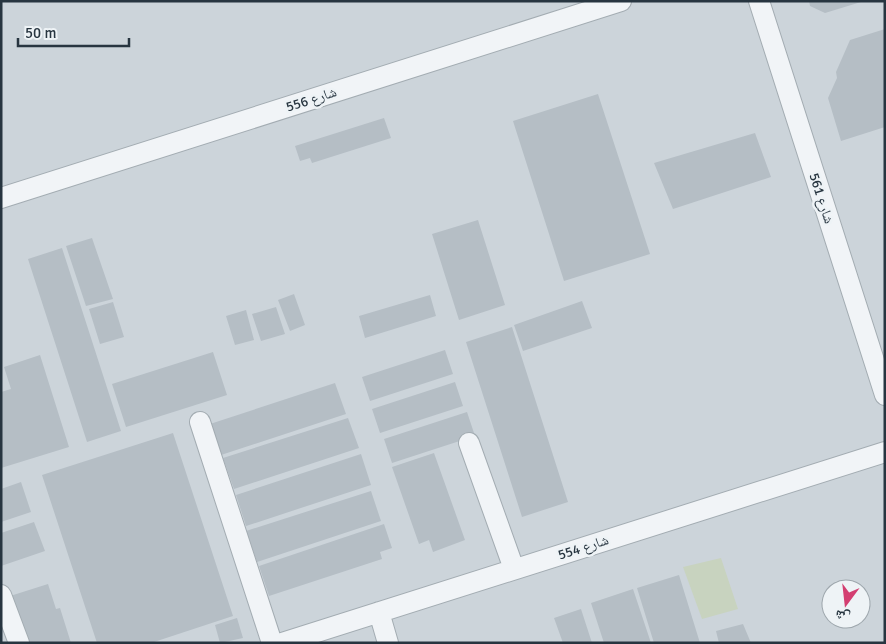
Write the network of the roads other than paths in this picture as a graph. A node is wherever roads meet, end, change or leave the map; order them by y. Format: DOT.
graph roads {
  1 [pos="621,1"];
  2 [pos="758,1"];
  3 [pos="1,198"];
  4 [pos="885,395"];
  5 [pos="200,422"];
  6 [pos="469,443"];
  7 [pos="885,452"];
  8 [pos="514,569"];
  9 [pos="1,595"];
  10 [pos="379,612"];
  11 [pos="19,643"];
  12 [pos="272,643"];
  13 [pos="282,643"];
  14 [pos="388,643"];
  1 -- 3 [label="street, شارع 556"];
  2 -- 4 [label="street, شارع 561"];
  5 -- 12 [label="street"];
  6 -- 8 [label="street"];
  7 -- 8 [label="street, شارع 554"];
  8 -- 10 [label="street, شارع 554"];
  9 -- 11 [label="street"];
  10 -- 13 [label="street, شارع 554"];
  10 -- 14 [label="street"];
}
